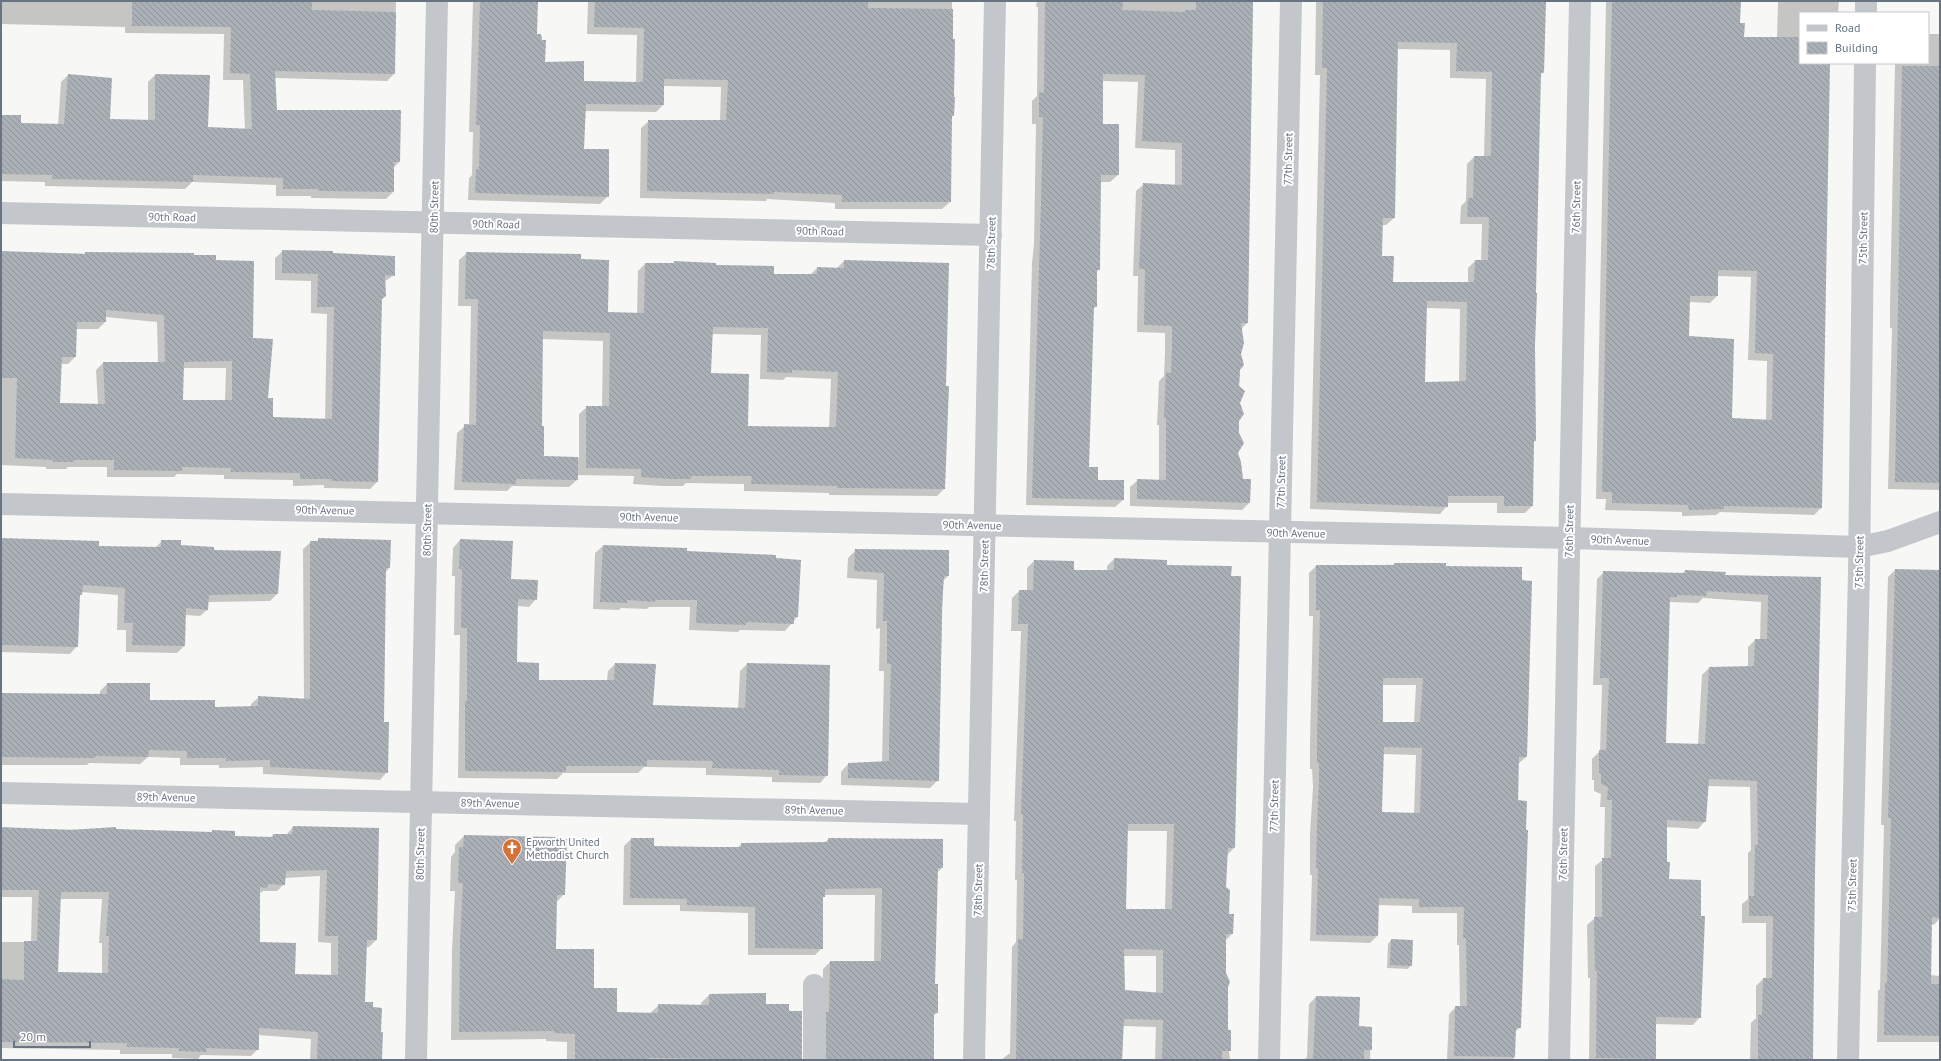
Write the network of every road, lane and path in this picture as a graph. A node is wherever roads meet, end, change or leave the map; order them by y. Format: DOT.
graph roads {
  1 [pos="437,1"];
  2 [pos="995,1"];
  3 [pos="1291,1"];
  4 [pos="1580,1"];
  5 [pos="1866,1"];
  6 [pos="1866,12"];
  7 [pos="1865,64"];
  8 [pos="1,213"];
  9 [pos="433,223"];
  10 [pos="991,234"];
  11 [pos="1,504"];
  12 [pos="427,512"];
  13 [pos="1940,522"];
  14 [pos="985,525"];
  15 [pos="1280,532"];
  16 [pos="1569,538"];
  17 [pos="1859,547"];
  18 [pos="1,793"];
  19 [pos="421,802"];
  20 [pos="979,814"];
  21 [pos="814,985"];
  22 [pos="416,1060"];
  23 [pos="814,1060"];
  24 [pos="974,1060"];
  25 [pos="1269,1060"];
  26 [pos="1559,1060"];
  27 [pos="1848,1060"];
  1 -- 9 [label="street, 80th Street"];
  2 -- 10 [label="street, 78th Street"];
  3 -- 15 [label="street, 77th Street"];
  4 -- 16 [label="street, 76th Street"];
  5 -- 6 [label="street"];
  7 -- 17 [label="street, 75th Street"];
  8 -- 9 [label="street, 90th Road"];
  9 -- 10 [label="street, 90th Road"];
  9 -- 12 [label="street, 80th Street"];
  10 -- 14 [label="street, 78th Street"];
  11 -- 12 [label="street, 90th Avenue"];
  12 -- 14 [label="street, 90th Avenue"];
  12 -- 19 [label="street, 80th Street"];
  13 -- 17 [label="street, 90th Avenue"];
  14 -- 15 [label="street, 90th Avenue"];
  14 -- 20 [label="street, 78th Street"];
  15 -- 16 [label="street, 90th Avenue"];
  15 -- 25 [label="street, 77th Street"];
  16 -- 17 [label="street, 90th Avenue"];
  16 -- 26 [label="street, 76th Street"];
  17 -- 27 [label="street, 75th Street"];
  18 -- 19 [label="street, 89th Avenue"];
  19 -- 20 [label="street, 89th Avenue"];
  19 -- 22 [label="street, 80th Street"];
  20 -- 24 [label="street, 78th Street"];
  21 -- 23 [label="street"];
}
